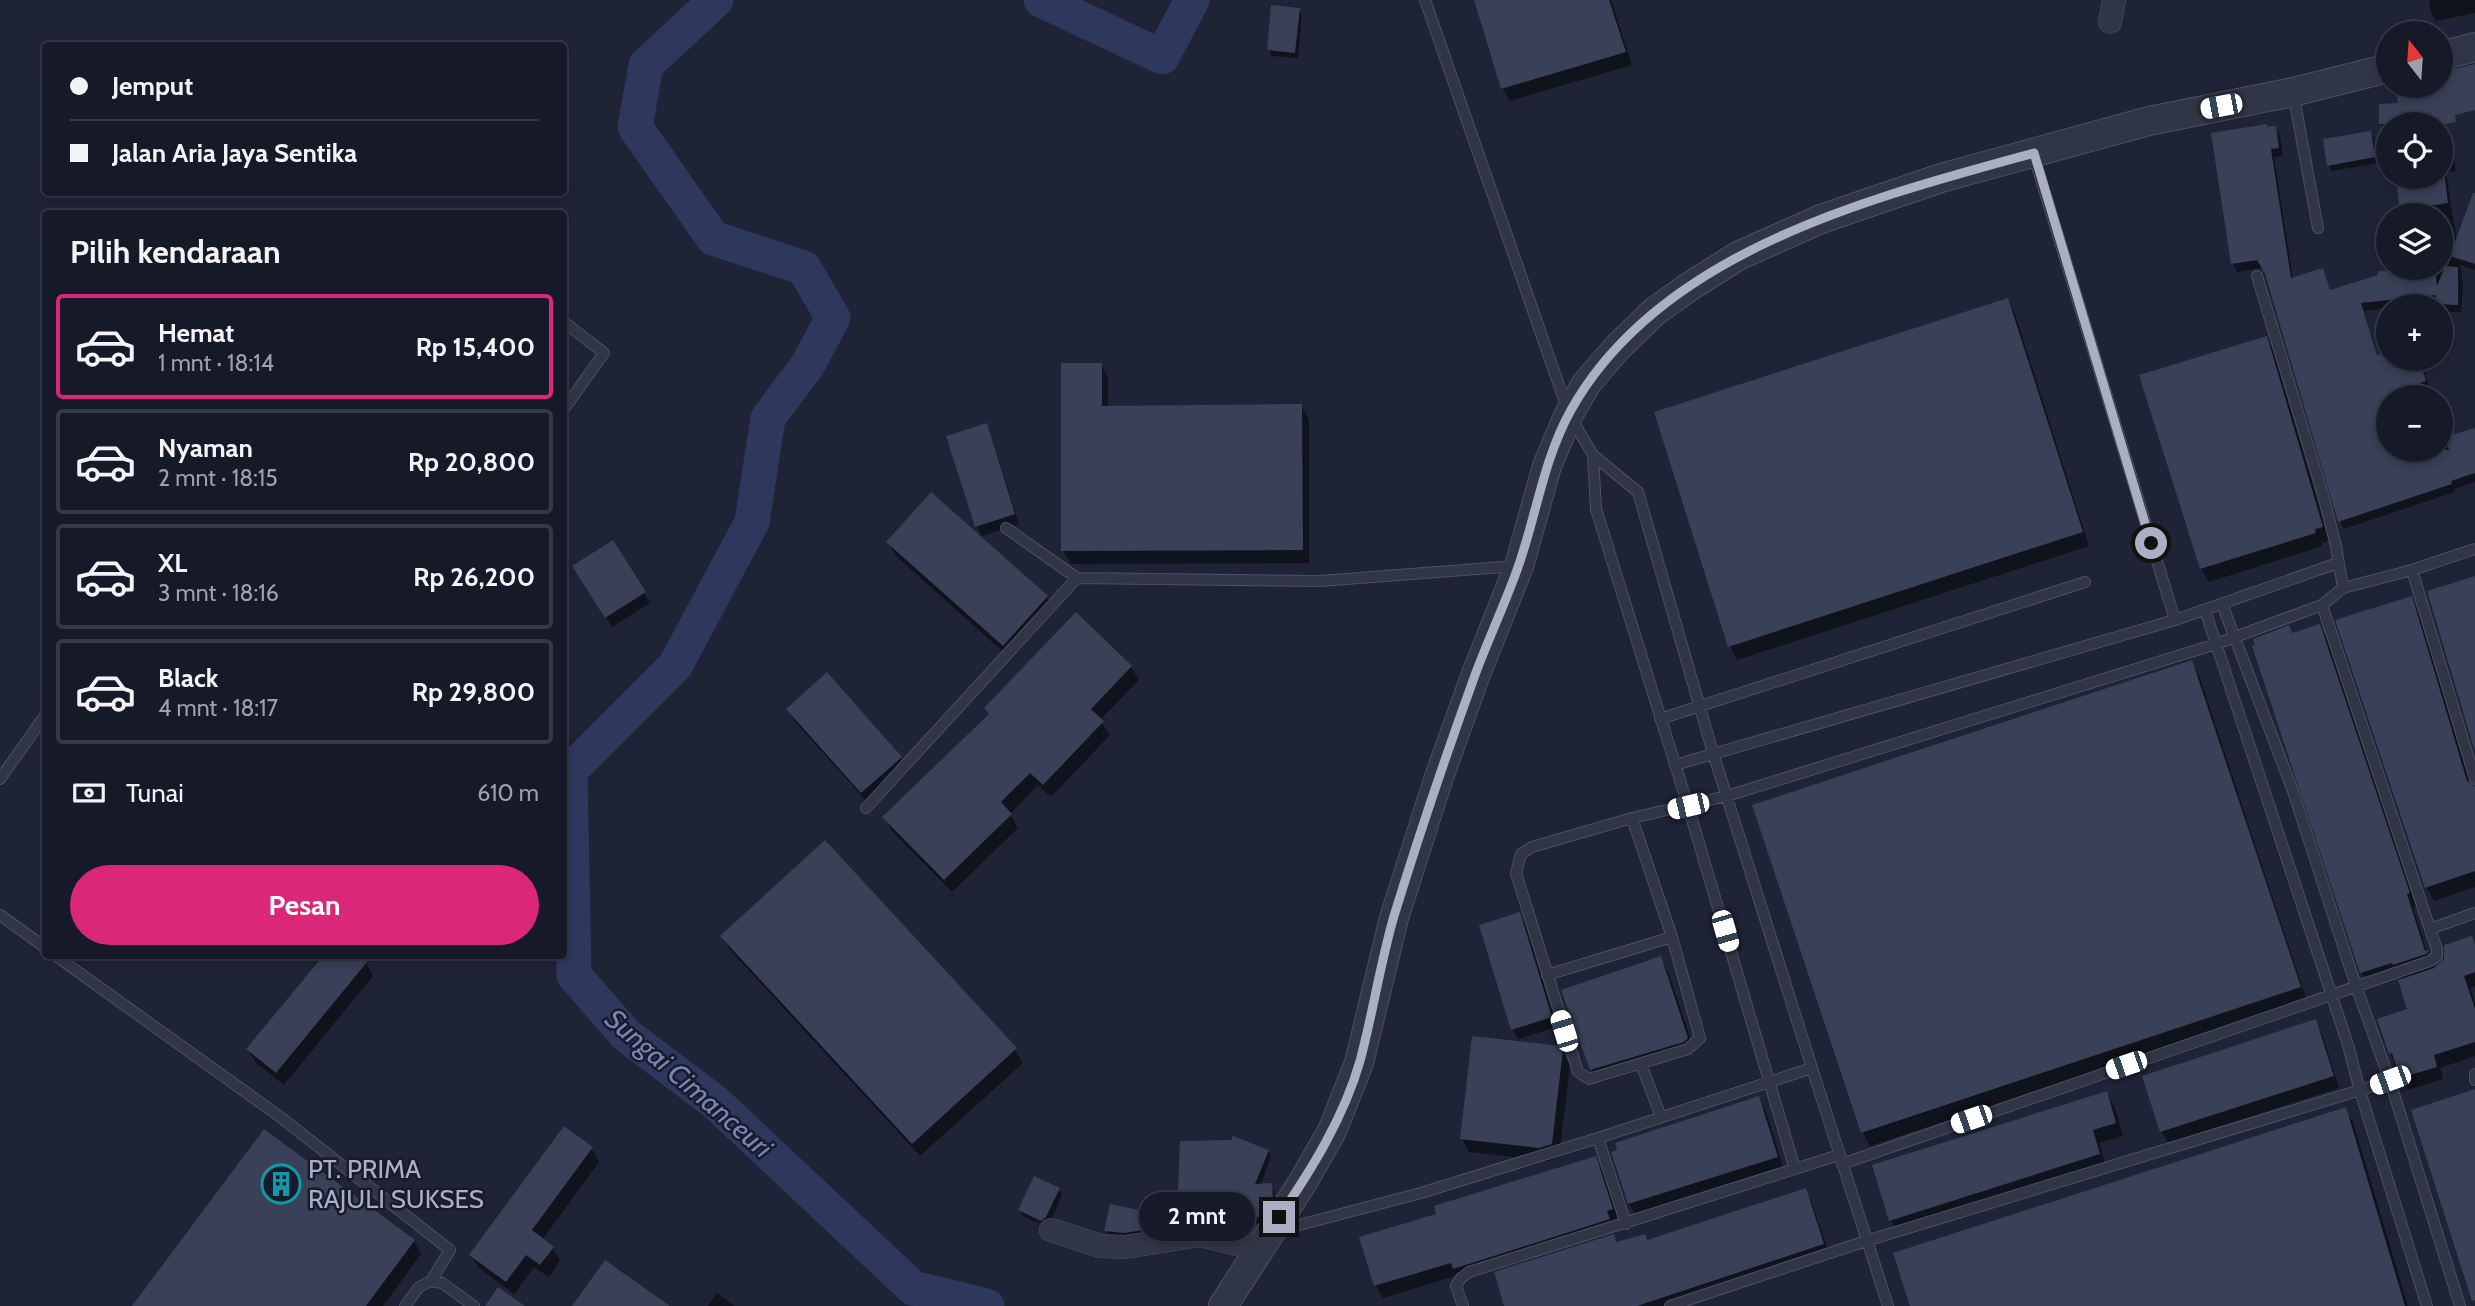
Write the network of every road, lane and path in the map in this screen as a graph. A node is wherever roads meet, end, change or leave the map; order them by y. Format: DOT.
graph roads {
  1 [pos="1425,0"];
  2 [pos="2475,47"];
  3 [pos="2454,52"];
  4 [pos="2376,71"];
  5 [pos="2293,92"];
  6 [pos="2034,153"];
  7 [pos="2318,228"];
  8 [pos="2257,276"];
  9 [pos="567,325"];
  10 [pos="567,405"];
  11 [pos="1569,414"];
  12 [pos="1592,455"];
  13 [pos="1006,528"];
  14 [pos="2475,549"];
  15 [pos="2338,563"];
  16 [pos="1518,566"];
  17 [pos="2412,570"];
  18 [pos="1077,578"];
  19 [pos="2085,582"];
  20 [pos="2343,588"];
  21 [pos="2222,604"];
  22 [pos="2322,605"];
  23 [pos="2205,610"];
  24 [pos="2175,621"];
  25 [pos="2235,637"];
  26 [pos="2217,644"];
  27 [pos="1701,706"];
  28 [pos="1660,719"];
  29 [pos="42,720"];
  30 [pos="1713,753"];
  31 [pos="1675,765"];
  32 [pos="0,779"];
  33 [pos="2475,779"];
  34 [pos="1727,796"];
  35 [pos="1688,806"];
  36 [pos="866,808"];
  37 [pos="1632,818"];
  38 [pos="2475,913"];
  39 [pos="0,915"];
  40 [pos="2430,929"];
  41 [pos="1672,937"];
  42 [pos="42,945"];
  43 [pos="60,959"];
  44 [pos="1547,975"];
  45 [pos="2356,986"];
  46 [pos="2332,993"];
  47 [pos="1641,1064"];
  48 [pos="1812,1068"];
  49 [pos="2475,1074"];
  50 [pos="2390,1080"];
  51 [pos="2475,1080"];
  52 [pos="1768,1081"];
  53 [pos="2360,1091"];
  54 [pos="1661,1117"];
  55 [pos="1598,1139"];
  56 [pos="1841,1160"];
  57 [pos="1795,1169"];
  58 [pos="1626,1224"];
  59 [pos="1051,1230"];
  60 [pos="1264,1241"];
  61 [pos="1866,1241"];
  62 [pos="431,1280"];
  63 [pos="405,1306"];
  64 [pos="474,1306"];
  65 [pos="1223,1306"];
  66 [pos="1463,1306"];
  67 [pos="1670,1306"];
  68 [pos="1888,1306"];
  69 [pos="2427,1306"];
  70 [pos="2460,1306"];
  1 -- 11 [label="lane"];
  2 -- 3 [label="street"];
  4 -- 5 [label="street"];
  5 -- 6 [label="street"];
  5 -- 7 [label="lane"];
  6 -- 11 [label="street"];
  6 -- 24 [label="lane"];
  8 -- 15 [label="lane"];
  9 -- 10 [label="lane"];
  11 -- 12 [label="lane"];
  11 -- 16 [label="street"];
  12 -- 27 [label="lane"];
  12 -- 28 [label="lane"];
  13 -- 18 [label="lane"];
  14 -- 17 [label="lane"];
  15 -- 20 [label="lane"];
  15 -- 21 [label="lane"];
  16 -- 18 [label="lane"];
  16 -- 60 [label="street"];
  17 -- 20 [label="lane"];
  17 -- 33 [label="lane"];
  18 -- 36 [label="lane"];
  19 -- 27 [label="lane"];
  20 -- 22 [label="lane"];
  21 -- 23 [label="lane"];
  21 -- 25 [label="lane"];
  22 -- 25 [label="lane"];
  22 -- 40 [label="lane"];
  23 -- 24 [label="lane"];
  23 -- 26 [label="lane"];
  24 -- 30 [label="lane"];
  25 -- 26 [label="lane"];
  25 -- 45 [label="lane"];
  26 -- 34 [label="lane"];
  26 -- 46 [label="lane"];
  27 -- 28 [label="lane"];
  27 -- 30 [label="lane"];
  28 -- 31 [label="lane"];
  29 -- 32 [label="lane"];
  30 -- 31 [label="lane"];
  30 -- 34 [label="lane"];
  31 -- 35 [label="lane"];
  34 -- 35 [label="lane"];
  34 -- 48 [label="lane"];
  35 -- 37 [label="lane"];
  35 -- 52 [label="lane"];
  37 -- 41 [label="lane"];
  37 -- 44 [label="lane"];
  38 -- 40 [label="lane"];
  39 -- 42 [label="lane"];
  40 -- 45 [label="lane"];
  41 -- 44 [label="lane"];
  41 -- 47 [label="lane"];
  43 -- 62 [label="lane"];
  44 -- 47 [label="lane"];
  45 -- 46 [label="lane"];
  45 -- 50 [label="lane"];
  46 -- 53 [label="lane"];
  46 -- 56 [label="lane"];
  47 -- 54 [label="lane"];
  48 -- 52 [label="lane"];
  48 -- 56 [label="lane"];
  49 -- 51 [label="lane"];
  50 -- 53 [label="lane"];
  50 -- 70 [label="lane"];
  52 -- 54 [label="lane"];
  52 -- 57 [label="lane"];
  53 -- 61 [label="lane"];
  53 -- 69 [label="lane"];
  54 -- 55 [label="lane"];
  55 -- 58 [label="lane"];
  55 -- 60 [label="lane"];
  56 -- 57 [label="lane"];
  56 -- 61 [label="lane"];
  57 -- 58 [label="lane"];
  58 -- 66 [label="lane"];
  59 -- 60 [label="street"];
  60 -- 65 [label="street"];
  61 -- 67 [label="lane"];
  61 -- 68 [label="lane"];
  62 -- 63 [label="lane"];
  62 -- 64 [label="lane"];
}
